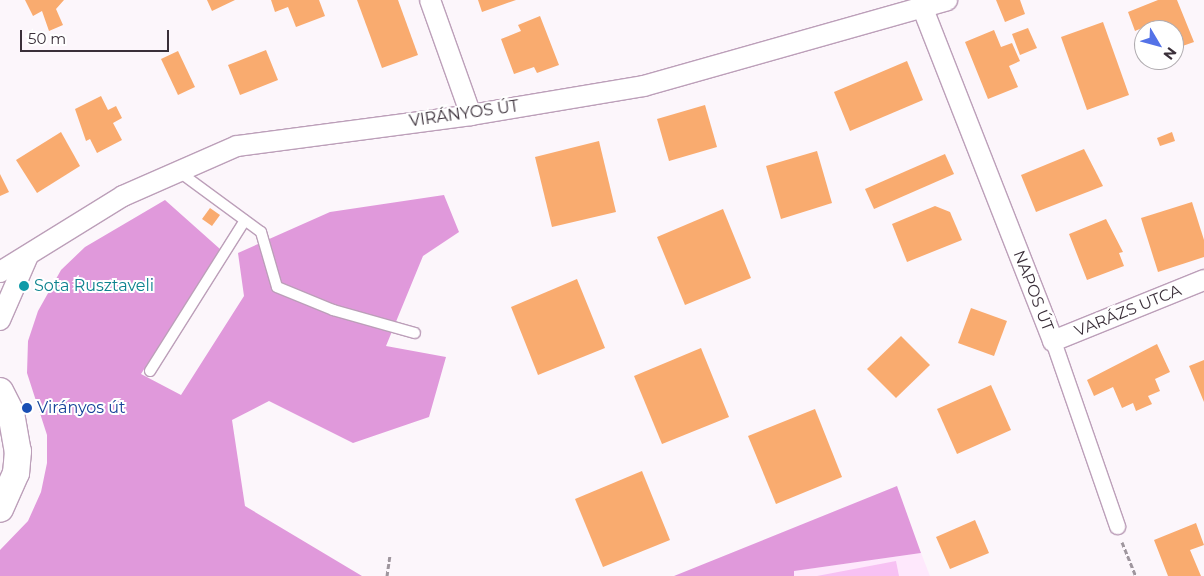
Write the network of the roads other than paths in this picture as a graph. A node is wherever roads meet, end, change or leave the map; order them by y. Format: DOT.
graph roads {
  1 [pos="430,0"];
  2 [pos="948,0"];
  3 [pos="922,9"];
  4 [pos="471,115"];
  5 [pos="178,171"];
  6 [pos="245,220"];
  7 [pos="28,256"];
  8 [pos="0,272"];
  9 [pos="1204,280"];
  10 [pos="0,320"];
  11 [pos="415,334"];
  12 [pos="1053,341"];
  13 [pos="150,371"];
  14 [pos="0,391"];
  15 [pos="0,509"];
  16 [pos="1117,526"];
  1 -- 4 [label="street"];
  2 -- 3 [label="street, VIRÁNYOS ÚT"];
  3 -- 4 [label="street, VIRÁNYOS ÚT"];
  3 -- 12 [label="street, NAPOS ÚT"];
  4 -- 5 [label="street, VIRÁNYOS ÚT"];
  5 -- 6 [label="lane"];
  5 -- 7 [label="street, VIRÁNYOS ÚT"];
  6 -- 11 [label="lane"];
  6 -- 13 [label="lane"];
  7 -- 8 [label="street, VIRÁNYOS ÚT"];
  7 -- 10 [label="street"];
  9 -- 12 [label="street, VARÁZS UTCA"];
  12 -- 16 [label="street, NAPOS ÚT"];
  14 -- 15 [label="street"];
}
